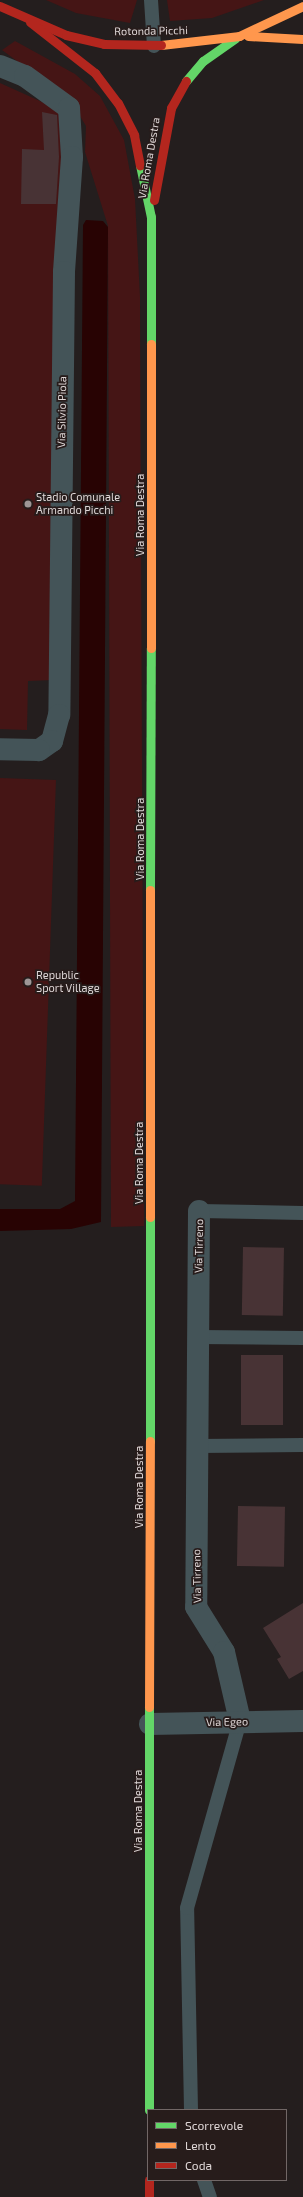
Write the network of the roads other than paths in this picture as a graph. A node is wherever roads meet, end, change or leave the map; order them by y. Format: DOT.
graph roads {
  1 [pos="151,0"];
  2 [pos="0,6"];
  3 [pos="303,6"];
  4 [pos="30,22"];
  5 [pos="239,36"];
  6 [pos="303,39"];
  7 [pos="154,46"];
  8 [pos="0,66"];
  9 [pos="151,216"];
  10 [pos="0,749"];
  11 [pos="199,1211"];
  12 [pos="303,1213"];
  13 [pos="197,1337"];
  14 [pos="303,1338"];
  15 [pos="303,1445"];
  16 [pos="197,1446"];
  17 [pos="240,1721"];
  18 [pos="303,1721"];
  19 [pos="150,1724"];
  20 [pos="149,2109"];
  21 [pos="191,2109"];
  22 [pos="149,2181"];
  23 [pos="204,2181"];
  24 [pos="149,2197"];
  25 [pos="210,2197"];
  1 -- 7 [label="lane"];
  2 -- 4 [label="street, Rotonda Picchi"];
  3 -- 5 [label="street, Rotonda Picchi"];
  4 -- 7 [label="street, Rotonda Picchi"];
  4 -- 9 [label="street, Via Roma Destra"];
  5 -- 6 [label="street"];
  5 -- 7 [label="street, Rotonda Picchi"];
  5 -- 9 [label="street, Via Roma Destra"];
  8 -- 10 [label="street, Via Silvio Piola"];
  9 -- 19 [label="street, Via Roma Destra"];
  11 -- 12 [label="lane, Via Tirreno"];
  11 -- 13 [label="street, Via Tirreno"];
  13 -- 14 [label="lane"];
  13 -- 16 [label="street, Via Tirreno"];
  15 -- 16 [label="lane"];
  16 -- 17 [label="street, Via Tirreno"];
  17 -- 18 [label="street, Via Egeo"];
  17 -- 19 [label="street, Via Egeo"];
  17 -- 21 [label="lane"];
  19 -- 20 [label="street, Via Roma Destra"];
  22 -- 24 [label="street"];
  23 -- 25 [label="lane"];
}
